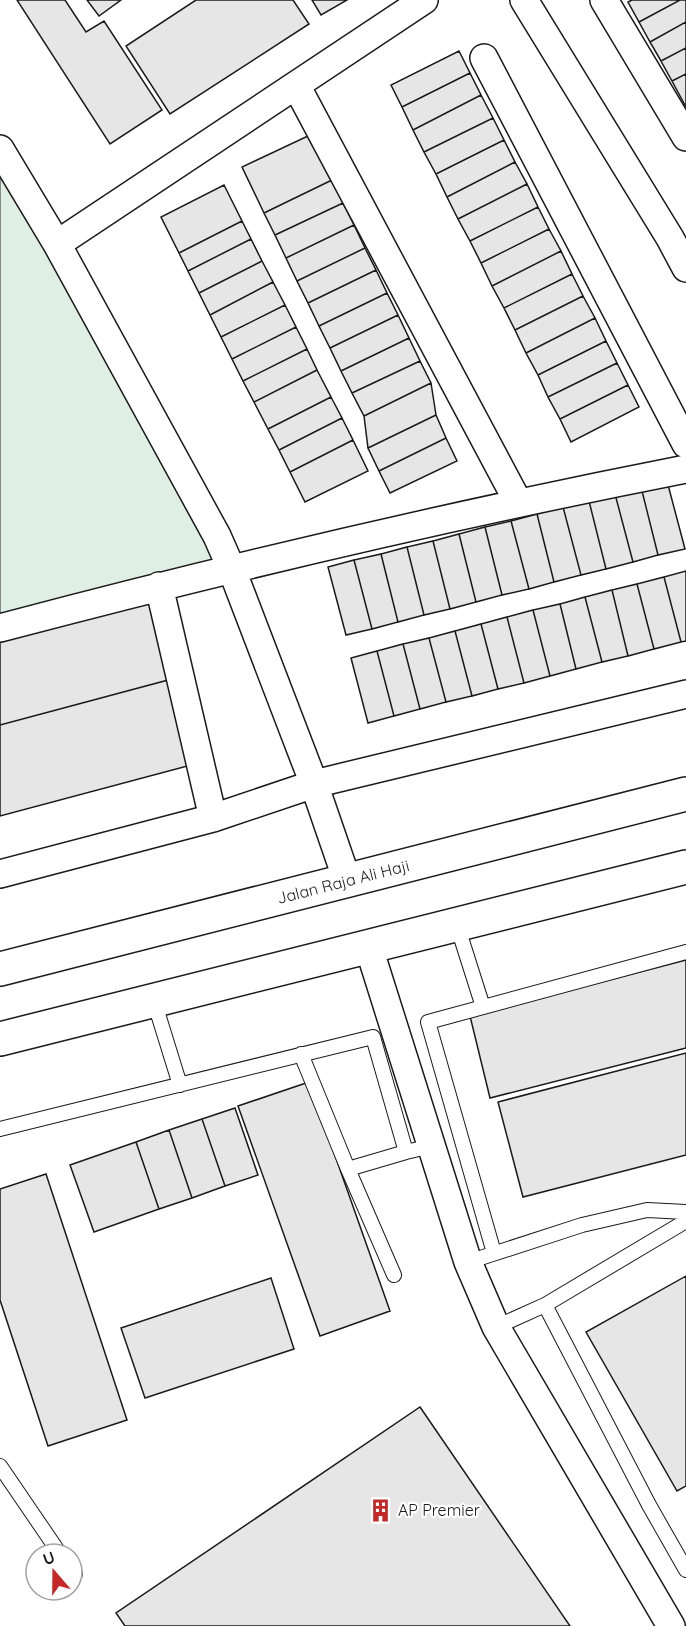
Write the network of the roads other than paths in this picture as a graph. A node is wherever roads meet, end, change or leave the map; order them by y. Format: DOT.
graph roads {
  1 [pos="424,0"];
  2 [pos="524,0"];
  3 [pos="604,0"];
  4 [pos="484,58"];
  5 [pos="296,85"];
  6 [pos="686,137"];
  7 [pos="0,149"];
  8 [pos="678,234"];
  9 [pos="57,244"];
  10 [pos="686,268"];
  11 [pos="686,444"];
  12 [pos="686,469"];
  13 [pos="518,502"];
  14 [pos="232,570"];
  15 [pos="159,586"];
  16 [pos="0,628"];
  17 [pos="686,694"];
  18 [pos="314,784"];
  19 [pos="686,794"];
  20 [pos="213,818"];
  21 [pos="686,867"];
  22 [pos="0,874"];
  23 [pos="347,880"];
  24 [pos="457,925"];
  25 [pos="369,948"];
  26 [pos="686,952"];
  27 [pos="0,969"];
  28 [pos="154,1001"];
  29 [pos="483,1007"];
  30 [pos="1,1035"];
  31 [pos="301,1054"];
  32 [pos="180,1085"];
  33 [pos="0,1129"];
  34 [pos="419,1149"];
  35 [pos="348,1169"];
  36 [pos="686,1212"];
  37 [pos="686,1221"];
  38 [pos="494,1253"];
  39 [pos="468,1262"];
  40 [pos="394,1275"];
  41 [pos="544,1305"];
  42 [pos="496,1327"];
  43 [pos="0,1466"];
  44 [pos="52,1542"];
  45 [pos="686,1570"];
  46 [pos="686,1623"];
  47 [pos="671,1626"];
  48 [pos="681,1626"];
  1 -- 5 [label="street"];
  2 -- 8 [label="street"];
  3 -- 6 [label="street"];
  4 -- 11 [label="street"];
  5 -- 9 [label="street"];
  5 -- 13 [label="street"];
  7 -- 9 [label="street"];
  8 -- 10 [label="street"];
  9 -- 14 [label="street"];
  12 -- 13 [label="street"];
  13 -- 14 [label="street"];
  14 -- 15 [label="street"];
  14 -- 18 [label="street"];
  15 -- 16 [label="street"];
  15 -- 20 [label="street"];
  17 -- 18 [label="street"];
  18 -- 20 [label="street"];
  18 -- 23 [label="street"];
  19 -- 23 [label="main road, Jalan Raja Ali Haji"];
  20 -- 22 [label="street"];
  21 -- 24 [label="main road"];
  23 -- 27 [label="main road, Jalan Raja Ali Haji"];
  24 -- 25 [label="main road"];
  24 -- 29 [label="lane"];
  25 -- 28 [label="main road"];
  25 -- 34 [label="street"];
  26 -- 29 [label="lane"];
  28 -- 30 [label="main road"];
  28 -- 32 [label="lane"];
  29 -- 38 [label="lane"];
  31 -- 32 [label="lane"];
  31 -- 34 [label="lane"];
  31 -- 35 [label="lane"];
  32 -- 33 [label="lane"];
  34 -- 35 [label="lane"];
  34 -- 39 [label="street"];
  35 -- 40 [label="lane"];
  36 -- 38 [label="lane"];
  37 -- 41 [label="lane"];
  38 -- 39 [label="lane"];
  39 -- 42 [label="street"];
  41 -- 42 [label="lane"];
  41 -- 45 [label="lane"];
  42 -- 47 [label="street"];
  43 -- 44 [label="lane"];
  46 -- 48 [label="lane"];
}
